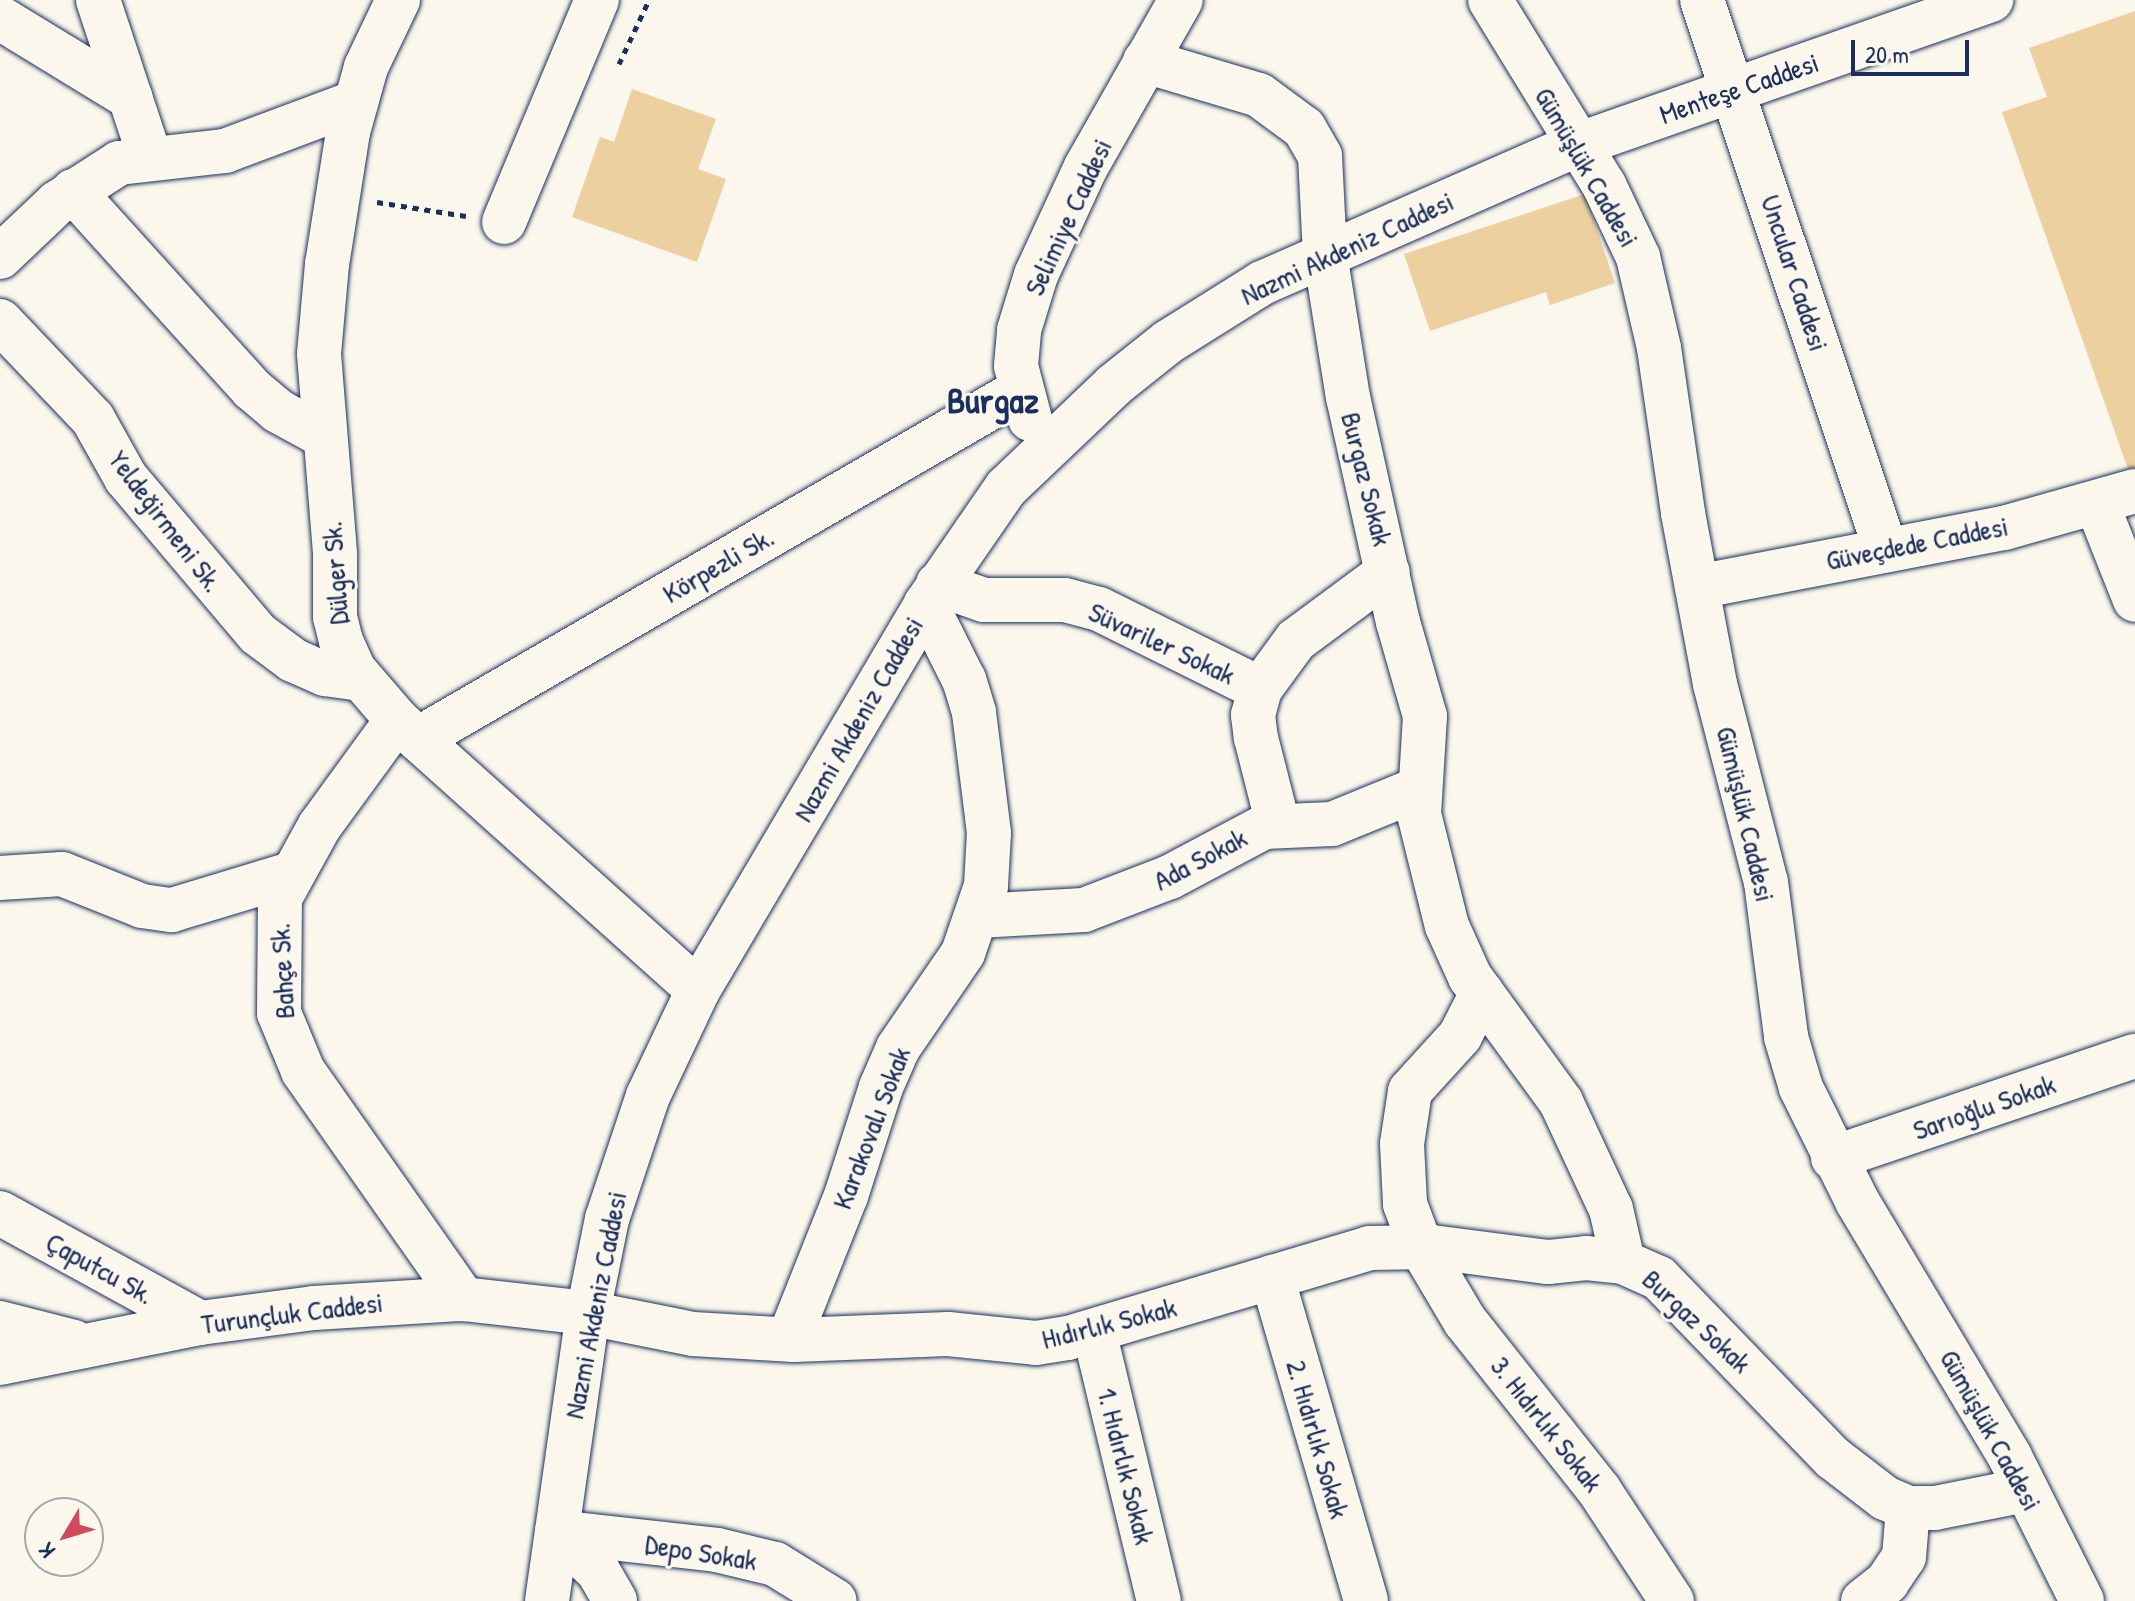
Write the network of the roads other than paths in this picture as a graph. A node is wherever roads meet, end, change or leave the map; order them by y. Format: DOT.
graph roads {
  1 [pos="98,0"];
  2 [pos="398,0"];
  3 [pos="597,0"];
  4 [pos="1181,0"];
  5 [pos="1490,0"];
  6 [pos="1702,0"];
  7 [pos="1991,0"];
  8 [pos="1924,11"];
  9 [pos="0,18"];
  10 [pos="1145,61"];
  11 [pos="1734,90"];
  12 [pos="131,98"];
  13 [pos="356,102"];
  14 [pos="1577,145"];
  15 [pos="150,157"];
  16 [pos="73,191"];
  17 [pos="504,222"];
  18 [pos="1325,254"];
  19 [pos="0,257"];
  20 [pos="0,321"];
  21 [pos="1019,391"];
  22 [pos="324,436"];
  23 [pos="1049,442"];
  24 [pos="2116,497"];
  25 [pos="1885,548"];
  26 [pos="1388,572"];
  27 [pos="1697,587"];
  28 [pos="932,594"];
  29 [pos="2135,600"];
  30 [pos="361,679"];
  31 [pos="1260,689"];
  32 [pos="407,730"];
  33 [pos="1418,789"];
  34 [pos="1278,824"];
  35 [pos="291,874"];
  36 [pos="11,876"];
  37 [pos="978,916"];
  38 [pos="698,990"];
  39 [pos="1482,993"];
  40 [pos="2135,1056"];
  41 [pos="1833,1158"];
  42 [pos="0,1213"];
  43 [pos="1421,1247"];
  44 [pos="1623,1262"];
  45 [pos="1272,1277"];
  46 [pos="463,1299"];
  47 [pos="588,1313"];
  48 [pos="0,1323"];
  49 [pos="200,1323"];
  50 [pos="1094,1331"];
  51 [pos="789,1339"];
  52 [pos="84,1345"];
  53 [pos="0,1363"];
  54 [pos="2026,1490"];
  55 [pos="1908,1508"];
  56 [pos="557,1532"];
  57 [pos="547,1601"];
  58 [pos="615,1601"];
  59 [pos="835,1601"];
  60 [pos="1159,1601"];
  61 [pos="1366,1601"];
  62 [pos="1672,1601"];
  63 [pos="1863,1601"];
  64 [pos="2082,1601"];
  1 -- 12 [label="street"];
  2 -- 13 [label="street, Dülger Sk."];
  3 -- 17 [label="street"];
  4 -- 10 [label="street, Selimiye Caddesi"];
  5 -- 14 [label="street, Gümüşlük Caddesi"];
  6 -- 11 [label="street, Uncular Caddesi"];
  7 -- 8 [label="street, Menteşe Caddesi"];
  8 -- 11 [label="street, Menteşe Caddesi"];
  9 -- 12 [label="street"];
  10 -- 18 [label="street, Burgaz Sokak"];
  10 -- 21 [label="street, Selimiye Caddesi"];
  11 -- 14 [label="street, Menteşe Caddesi"];
  11 -- 25 [label="street, Uncular Caddesi"];
  12 -- 15 [label="street"];
  13 -- 15 [label="street"];
  13 -- 22 [label="street, Dülger Sk."];
  14 -- 18 [label="street, Nazmi Akdeniz Caddesi"];
  14 -- 27 [label="street, Gümüşlük Caddesi"];
  15 -- 16 [label="street"];
  16 -- 19 [label="street"];
  16 -- 22 [label="street"];
  18 -- 23 [label="street, Nazmi Akdeniz Caddesi"];
  18 -- 26 [label="street, Burgaz Sokak"];
  20 -- 30 [label="street, Yeldeğirmeni Sk."];
  21 -- 23 [label="street, Selimiye Caddesi"];
  21 -- 32 [label="street, Körpezli Sk."];
  22 -- 30 [label="street, Dülger Sk."];
  23 -- 28 [label="street, Nazmi Akdeniz Caddesi"];
  24 -- 25 [label="street, Güveçdede Caddesi"];
  24 -- 29 [label="street"];
  25 -- 27 [label="street, Güveçdede Caddesi"];
  26 -- 31 [label="street, Süvariler Sokak"];
  26 -- 33 [label="street, Burgaz Sokak"];
  27 -- 41 [label="street, Gümüşlük Caddesi"];
  28 -- 31 [label="street, Süvariler Sokak"];
  28 -- 37 [label="street, Karakovalı Sokak"];
  28 -- 38 [label="street, Nazmi Akdeniz Caddesi"];
  30 -- 32 [label="street, Dülger Sk."];
  31 -- 34 [label="street"];
  32 -- 35 [label="street, Bahçe Sk."];
  32 -- 38 [label="street, Dülger Sk."];
  33 -- 34 [label="street, Ada Sokak"];
  33 -- 39 [label="street, Burgaz Sokak"];
  34 -- 37 [label="street, Ada Sokak"];
  35 -- 36 [label="street"];
  35 -- 46 [label="street, Bahçe Sk."];
  37 -- 51 [label="street, Karakovalı Sokak"];
  38 -- 47 [label="street, Nazmi Akdeniz Caddesi"];
  39 -- 43 [label="street"];
  39 -- 44 [label="street, Burgaz Sokak"];
  40 -- 41 [label="street, Sarıoğlu Sokak"];
  41 -- 54 [label="street, Gümüşlük Caddesi"];
  42 -- 49 [label="street, Çaputcu Sk."];
  43 -- 44 [label="street, Hıdırlık Sokak"];
  43 -- 45 [label="street, Hıdırlık Sokak"];
  43 -- 62 [label="street, 3. Hıdırlık Sokak"];
  44 -- 55 [label="street, Burgaz Sokak"];
  45 -- 50 [label="street, Hıdırlık Sokak"];
  45 -- 61 [label="street, 2. Hıdırlık Sokak"];
  46 -- 47 [label="street, Turunçluk Caddesi"];
  46 -- 49 [label="street, Turunçluk Caddesi"];
  47 -- 51 [label="street, Hıdırlık Sokak"];
  47 -- 56 [label="street, Nazmi Akdeniz Caddesi"];
  48 -- 52 [label="street"];
  49 -- 52 [label="street, Turunçluk Caddesi"];
  50 -- 51 [label="street, Hıdırlık Sokak"];
  50 -- 60 [label="street, 1. Hıdırlık Sokak"];
  52 -- 53 [label="street, Turunçluk Caddesi"];
  54 -- 55 [label="street"];
  54 -- 64 [label="street, Gümüşlük Caddesi"];
  55 -- 63 [label="street"];
  56 -- 57 [label="street, Nazmi Akdeniz Caddesi"];
  56 -- 58 [label="street"];
  56 -- 59 [label="street, Depo Sokak"];
}
